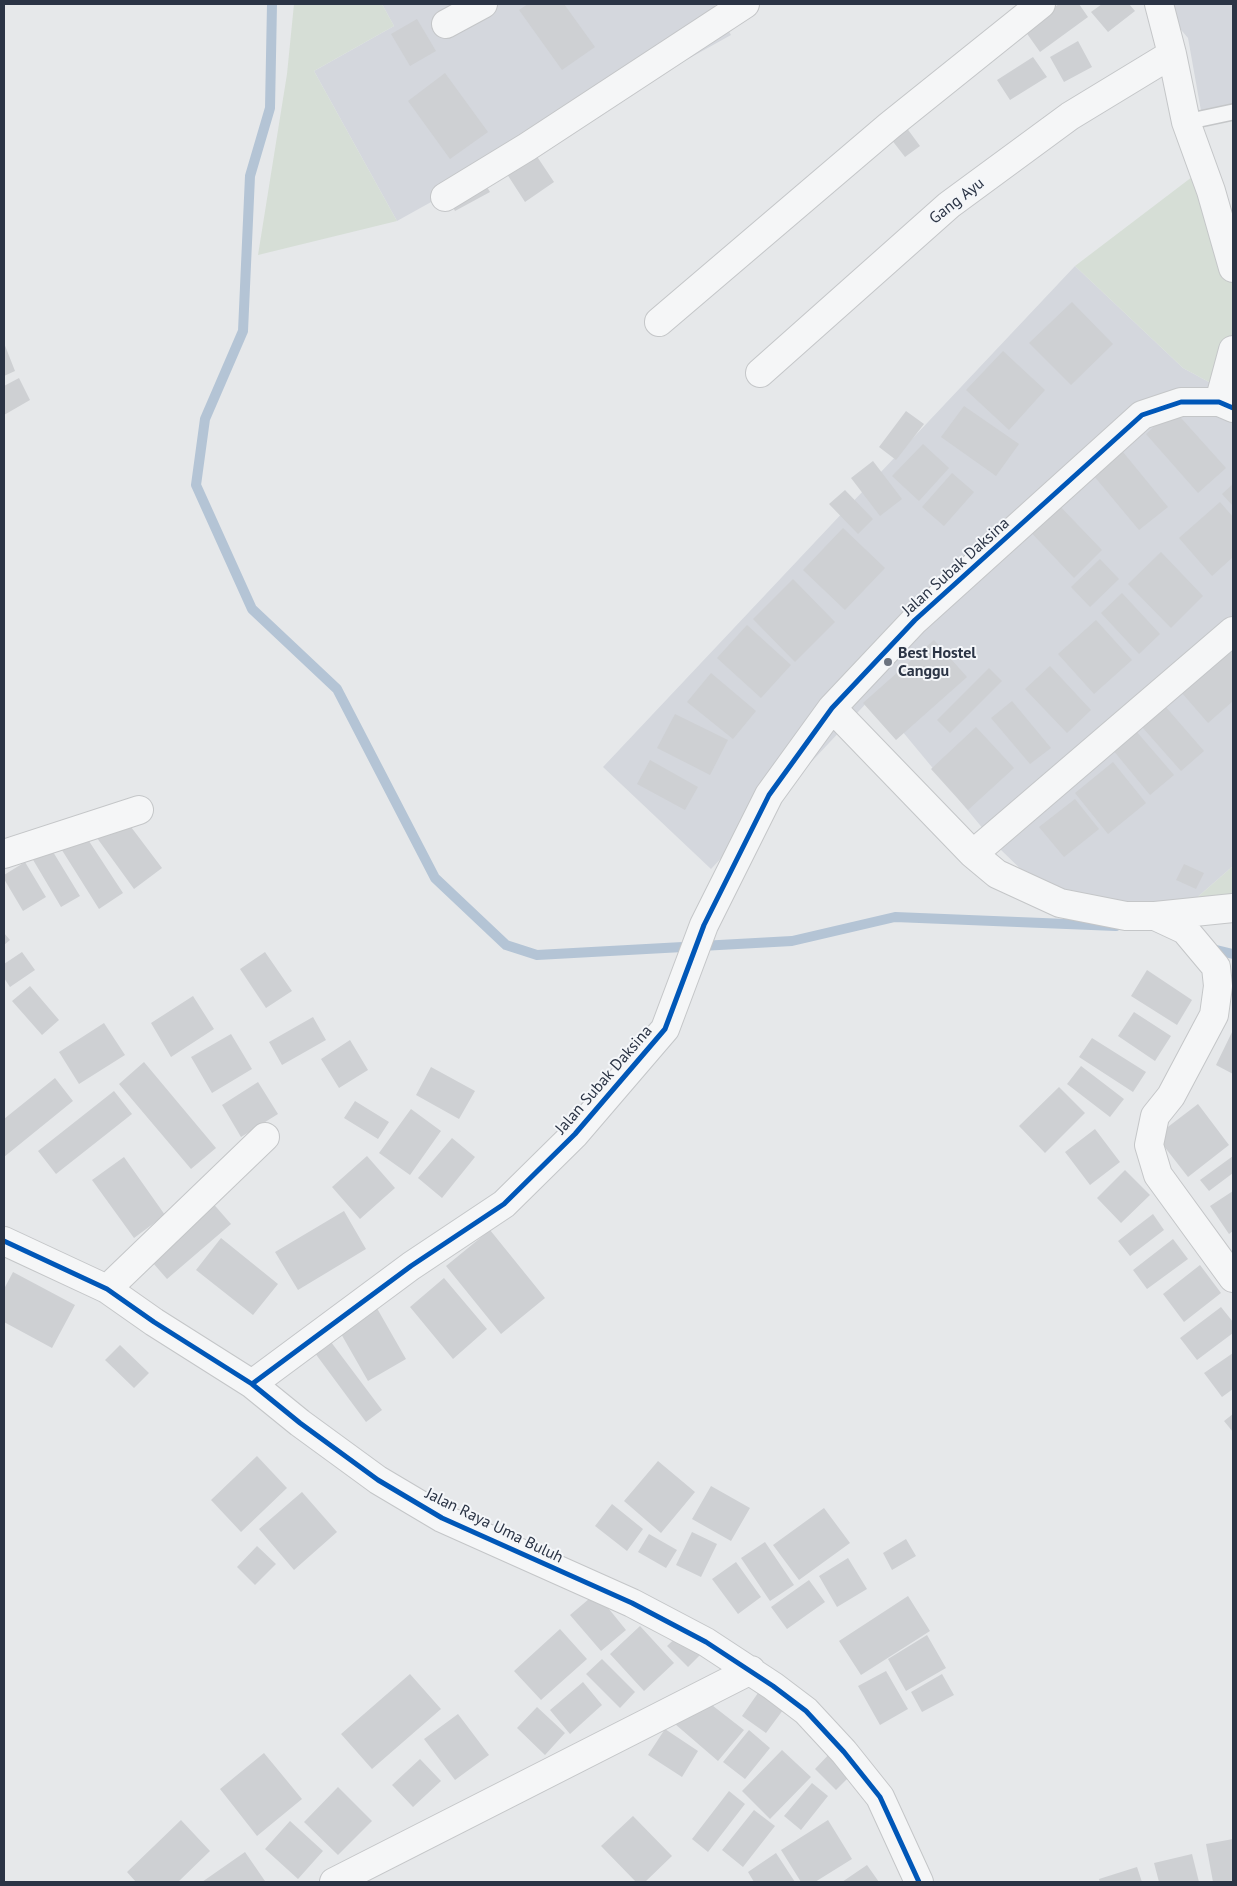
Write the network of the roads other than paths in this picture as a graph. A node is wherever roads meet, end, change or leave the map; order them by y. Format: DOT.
graph roads {
  1 [pos="482,4"];
  2 [pos="746,4"];
  3 [pos="1041,4"];
  4 [pos="1159,4"];
  5 [pos="446,24"];
  6 [pos="1172,54"];
  7 [pos="1233,112"];
  8 [pos="1186,122"];
  9 [pos="445,197"];
  10 [pos="1233,268"];
  11 [pos="659,322"];
  12 [pos="1233,350"];
  13 [pos="760,373"];
  14 [pos="1226,405"];
  15 [pos="1233,631"];
  16 [pos="832,708"];
  17 [pos="138,810"];
  18 [pos="4,854"];
  19 [pos="973,854"];
  20 [pos="1233,908"];
  21 [pos="1155,916"];
  22 [pos="265,1137"];
  23 [pos="4,1240"];
  24 [pos="1233,1278"];
  25 [pos="107,1289"];
  26 [pos="252,1384"];
  27 [pos="751,1670"];
  28 [pos="334,1882"];
  29 [pos="919,1882"];
  1 -- 5 [label="street"];
  2 -- 9 [label="street"];
  3 -- 11 [label="street"];
  4 -- 6 [label="street"];
  6 -- 8 [label="street"];
  6 -- 13 [label="street, Gang Ayu"];
  7 -- 8 [label="lane"];
  8 -- 10 [label="street"];
  12 -- 14 [label="street, Jalan Subak Daksina"];
  14 -- 16 [label="street, Jalan Subak Daksina"];
  15 -- 19 [label="street"];
  16 -- 19 [label="street"];
  16 -- 26 [label="street, Jalan Subak Daksina"];
  17 -- 18 [label="street"];
  19 -- 21 [label="street"];
  20 -- 21 [label="street"];
  21 -- 24 [label="street"];
  22 -- 25 [label="street"];
  23 -- 25 [label="street, Jalan Raya Uma Buluh"];
  25 -- 26 [label="street, Jalan Raya Uma Buluh"];
  26 -- 27 [label="street, Jalan Raya Uma Buluh"];
  27 -- 28 [label="street"];
  27 -- 29 [label="street, Jalan Raya Uma Buluh"];
}
